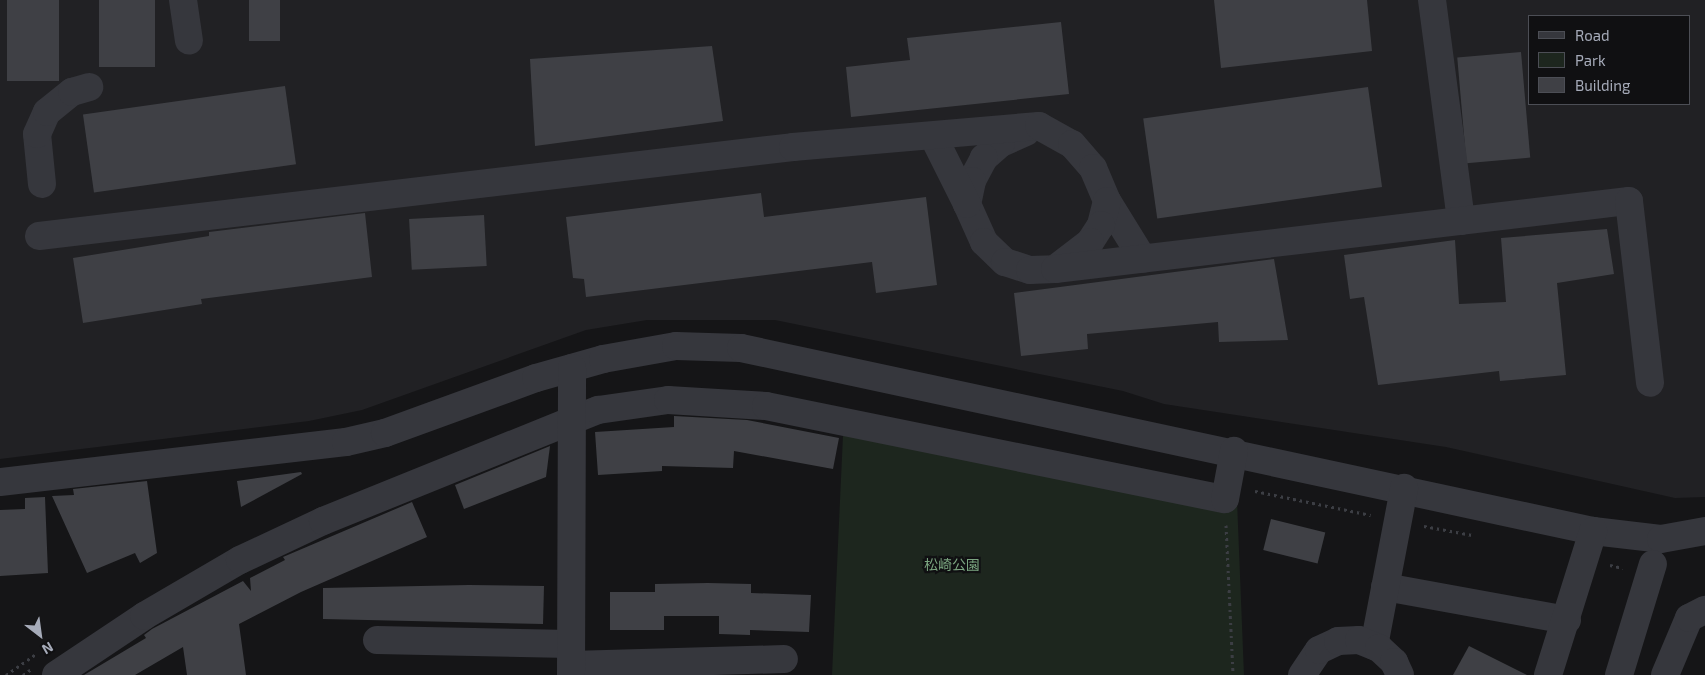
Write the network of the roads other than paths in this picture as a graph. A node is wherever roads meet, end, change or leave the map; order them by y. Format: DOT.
graph roads {
  1 [pos="183,0"];
  2 [pos="1432,0"];
  3 [pos="189,40"];
  4 [pos="89,87"];
  5 [pos="1039,126"];
  6 [pos="933,136"];
  7 [pos="42,184"];
  8 [pos="1107,201"];
  9 [pos="968,204"];
  10 [pos="1461,221"];
  11 [pos="39,236"];
  12 [pos="1143,259"];
  13 [pos="1055,269"];
  14 [pos="572,368"];
  15 [pos="1650,383"];
  16 [pos="575,418"];
  17 [pos="1234,451"];
  18 [pos="0,482"];
  19 [pos="1404,488"];
  20 [pos="1592,531"];
  21 [pos="1705,531"];
  22 [pos="1652,569"];
  23 [pos="1385,587"];
  24 [pos="1705,610"];
  25 [pos="1567,620"];
  26 [pos="377,640"];
  27 [pos="1374,646"];
  28 [pos="784,659"];
  29 [pos="571,661"];
  30 [pos="47,670"];
  31 [pos="1302,675"];
  32 [pos="1400,675"];
  33 [pos="1548,675"];
  34 [pos="1619,675"];
  35 [pos="1665,675"];
  1 -- 3 [label="street"];
  2 -- 10 [label="street"];
  4 -- 7 [label="street"];
  5 -- 6 [label="street"];
  5 -- 8 [label="street"];
  5 -- 9 [label="street"];
  6 -- 9 [label="street"];
  6 -- 11 [label="street"];
  8 -- 12 [label="street"];
  8 -- 13 [label="street"];
  9 -- 13 [label="street"];
  10 -- 12 [label="street"];
  10 -- 15 [label="street"];
  12 -- 13 [label="street"];
  14 -- 16 [label="street"];
  14 -- 17 [label="street"];
  14 -- 18 [label="street"];
  16 -- 17 [label="street"];
  16 -- 29 [label="street"];
  16 -- 30 [label="street"];
  17 -- 19 [label="street"];
  19 -- 20 [label="street"];
  19 -- 23 [label="street"];
  20 -- 21 [label="street"];
  20 -- 25 [label="street"];
  22 -- 34 [label="street"];
  23 -- 25 [label="street"];
  23 -- 27 [label="street"];
  24 -- 35 [label="street"];
  25 -- 33 [label="street"];
  26 -- 29 [label="street"];
  27 -- 31 [label="street"];
  27 -- 32 [label="street"];
  28 -- 29 [label="street"];
}
